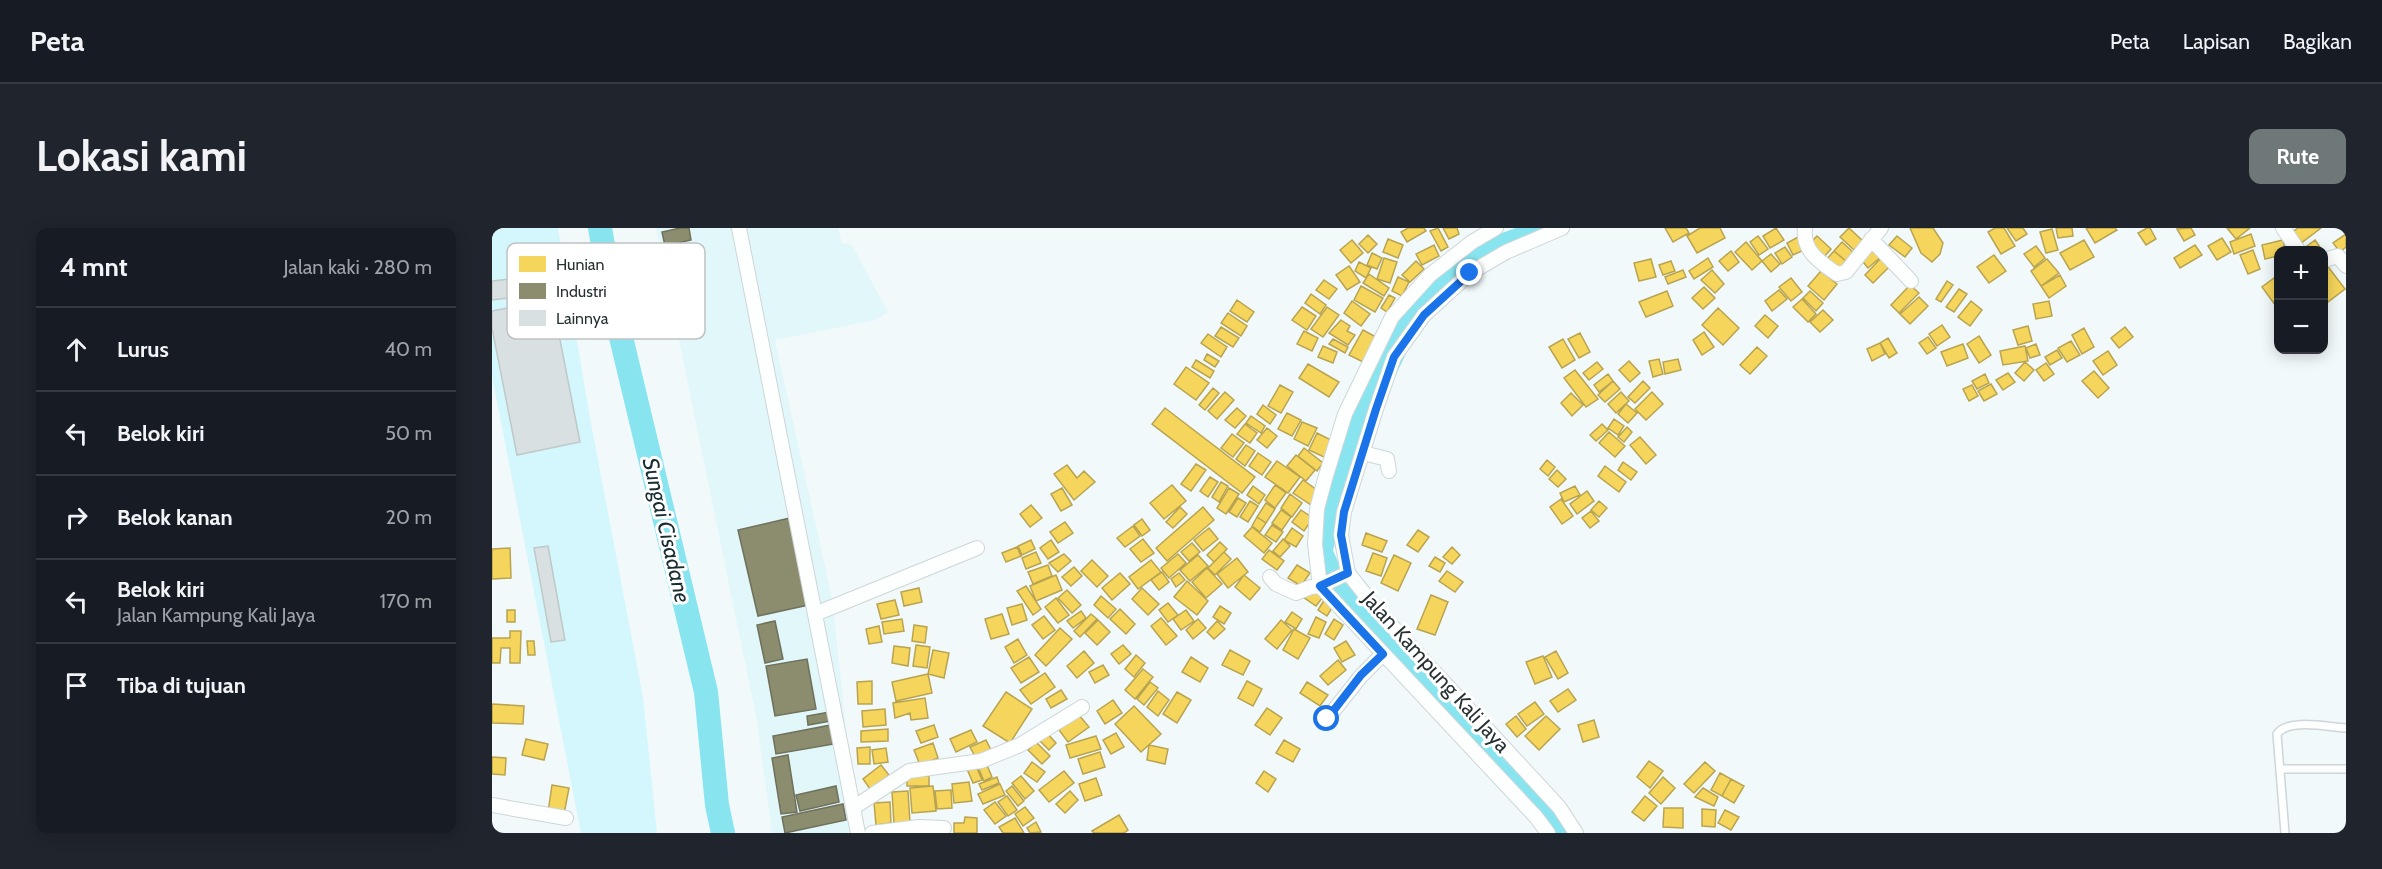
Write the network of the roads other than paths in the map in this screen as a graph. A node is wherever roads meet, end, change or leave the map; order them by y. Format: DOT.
graph roads {
  1 [pos="739,228"];
  2 [pos="1496,228"];
  3 [pos="1562,228"];
  4 [pos="1805,228"];
  5 [pos="1881,228"];
  6 [pos="2283,228"];
  7 [pos="1871,239"];
  8 [pos="2295,246"];
  9 [pos="2328,259"];
  10 [pos="2346,266"];
  11 [pos="1911,281"];
  12 [pos="1363,453"];
  13 [pos="1389,471"];
  14 [pos="977,548"];
  15 [pos="1346,575"];
  16 [pos="1270,577"];
  17 [pos="1324,584"];
  18 [pos="815,614"];
  19 [pos="1383,654"];
  20 [pos="1082,707"];
  21 [pos="1327,719"];
  22 [pos="2346,728"];
  23 [pos="2346,769"];
  24 [pos="2280,770"];
  25 [pos="492,805"];
  26 [pos="853,808"];
  27 [pos="566,818"];
  28 [pos="944,828"];
  29 [pos="858,833"];
  30 [pos="872,833"];
  31 [pos="1548,833"];
  32 [pos="1576,833"];
  33 [pos="2285,833"];
  1 -- 18 [label="street"];
  2 -- 17 [label="street"];
  3 -- 12 [label="street, Jalan Kampung Kali Jaya"];
  4 -- 7 [label="street"];
  5 -- 7 [label="street"];
  6 -- 8 [label="street"];
  7 -- 11 [label="street"];
  9 -- 10 [label="street"];
  12 -- 13 [label="street"];
  12 -- 15 [label="street, Jalan Kampung Kali Jaya"];
  14 -- 18 [label="street"];
  15 -- 17 [label="street"];
  15 -- 32 [label="street, Jalan Kampung Kali Jaya"];
  16 -- 17 [label="street"];
  17 -- 19 [label="street"];
  18 -- 26 [label="street"];
  19 -- 21 [label="street"];
  19 -- 31 [label="street"];
  20 -- 26 [label="street"];
  22 -- 24 [label="lane"];
  23 -- 24 [label="lane"];
  24 -- 33 [label="lane"];
  25 -- 27 [label="street"];
  26 -- 29 [label="street"];
  28 -- 30 [label="street"];
}
